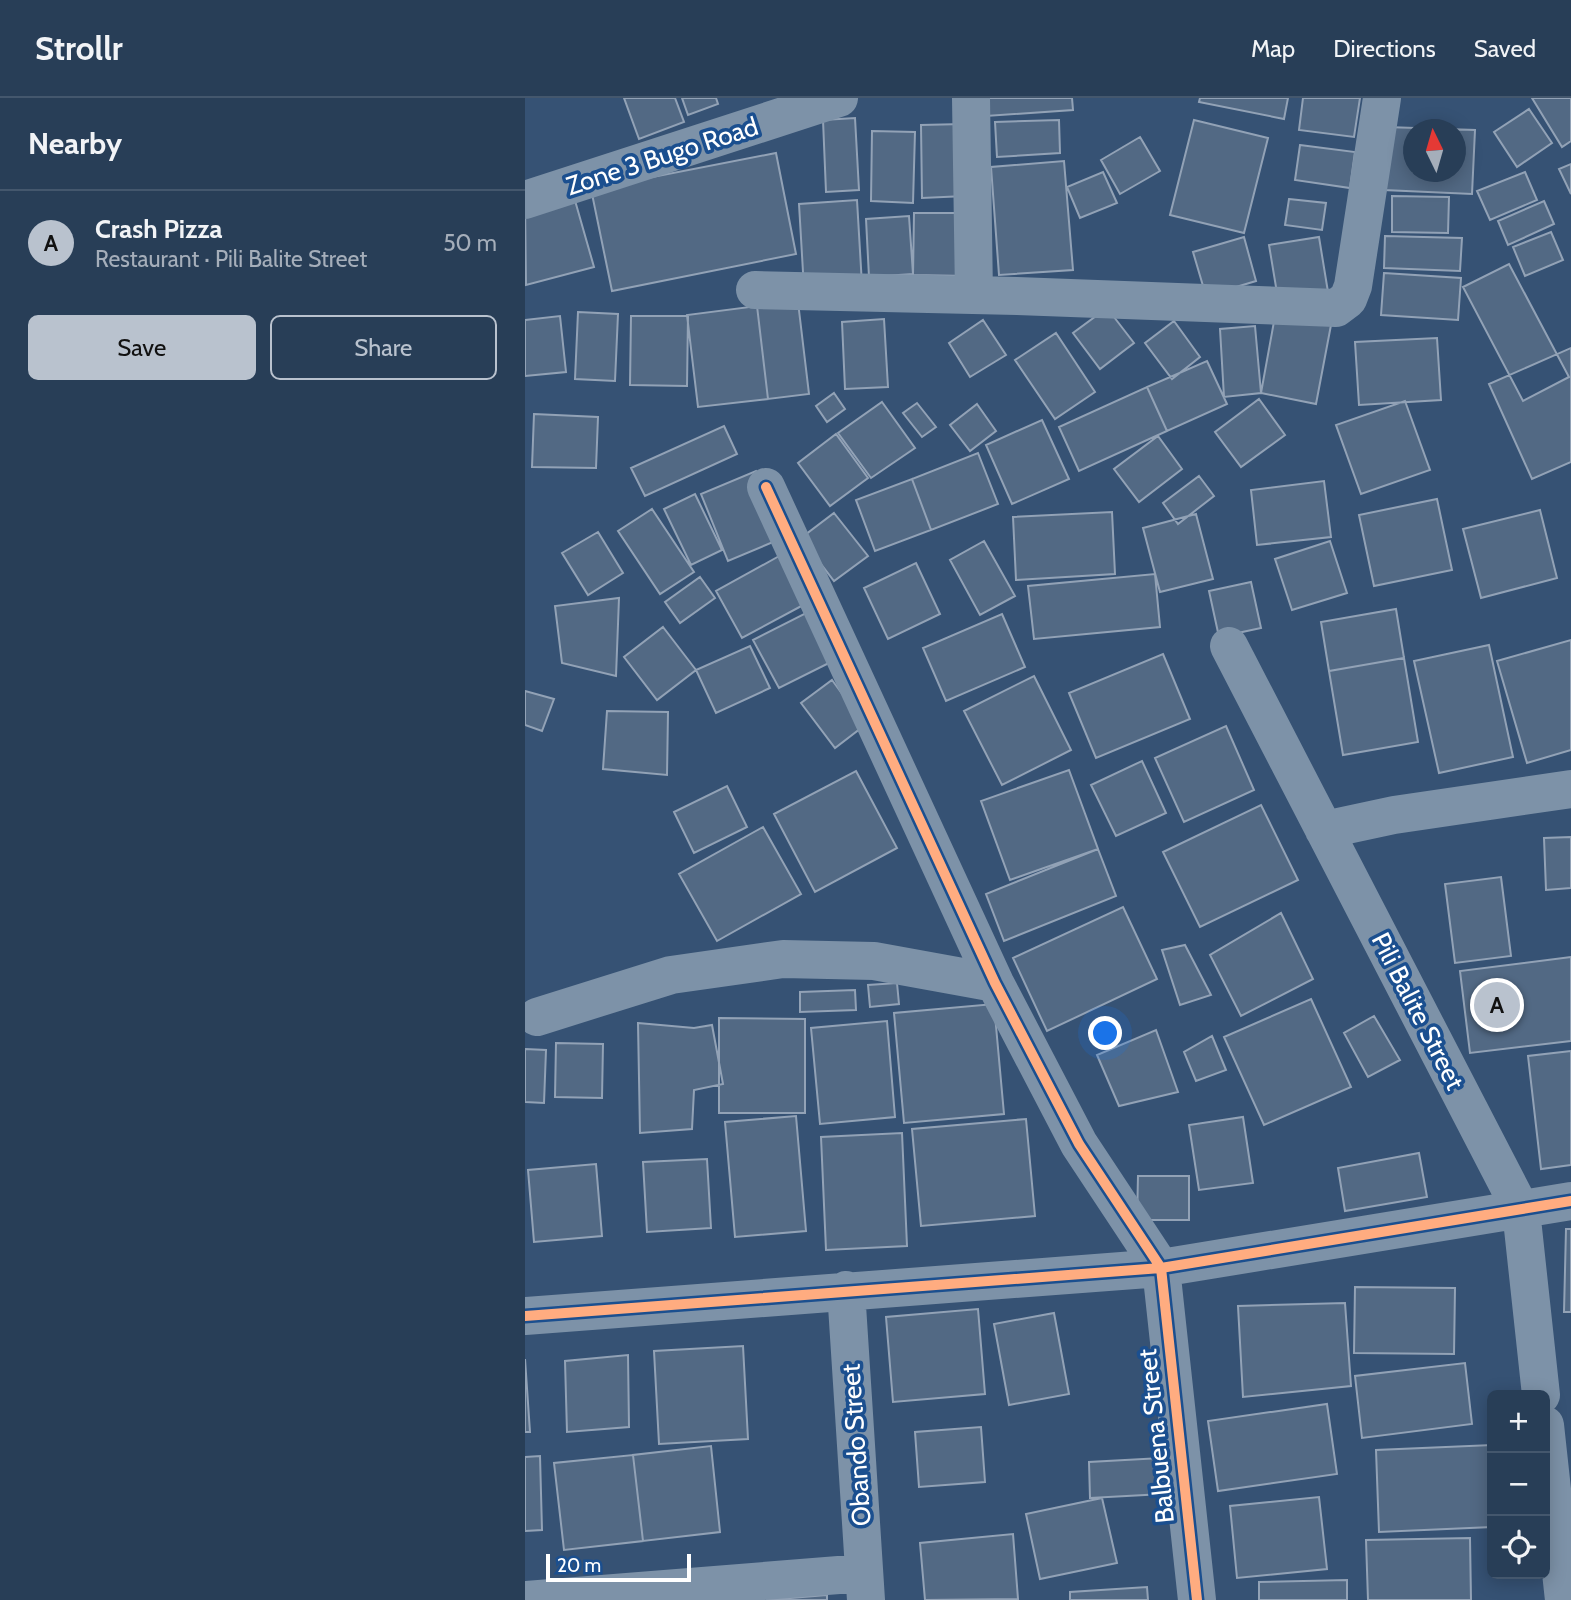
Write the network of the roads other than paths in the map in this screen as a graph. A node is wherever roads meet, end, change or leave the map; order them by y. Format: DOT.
graph roads {
  1 [pos="839,98"];
  2 [pos="971,98"];
  3 [pos="1382,98"];
  4 [pos="525,200"];
  5 [pos="755,290"];
  6 [pos="974,295"];
  7 [pos="766,487"];
  8 [pos="1229,646"];
  9 [pos="1571,789"];
  10 [pos="1324,830"];
  11 [pos="995,983"];
  12 [pos="537,1017"];
  13 [pos="1571,1201"];
  14 [pos="1521,1210"];
  15 [pos="1161,1268"];
  16 [pos="846,1290"];
  17 [pos="525,1316"];
  18 [pos="1540,1390"];
  19 [pos="1548,1453"];
  20 [pos="865,1586"];
  21 [pos="526,1600"];
  22 [pos="1197,1600"];
  23 [pos="1564,1600"];
  1 -- 4 [label="street, Zone 3 Bugo Road"];
  2 -- 6 [label="street"];
  3 -- 6 [label="street"];
  5 -- 6 [label="street"];
  7 -- 11 [label="street"];
  8 -- 10 [label="street, Pili Balite Street"];
  9 -- 10 [label="street"];
  10 -- 14 [label="street, Pili Balite Street"];
  11 -- 12 [label="street"];
  11 -- 15 [label="street"];
  13 -- 14 [label="street"];
  14 -- 15 [label="street"];
  14 -- 18 [label="street, Pili Balite Street"];
  15 -- 16 [label="street"];
  15 -- 22 [label="street, Balbuena Street"];
  16 -- 17 [label="street"];
  16 -- 20 [label="street, Obando Street"];
  19 -- 23 [label="street"];
  20 -- 21 [label="street"];
}
